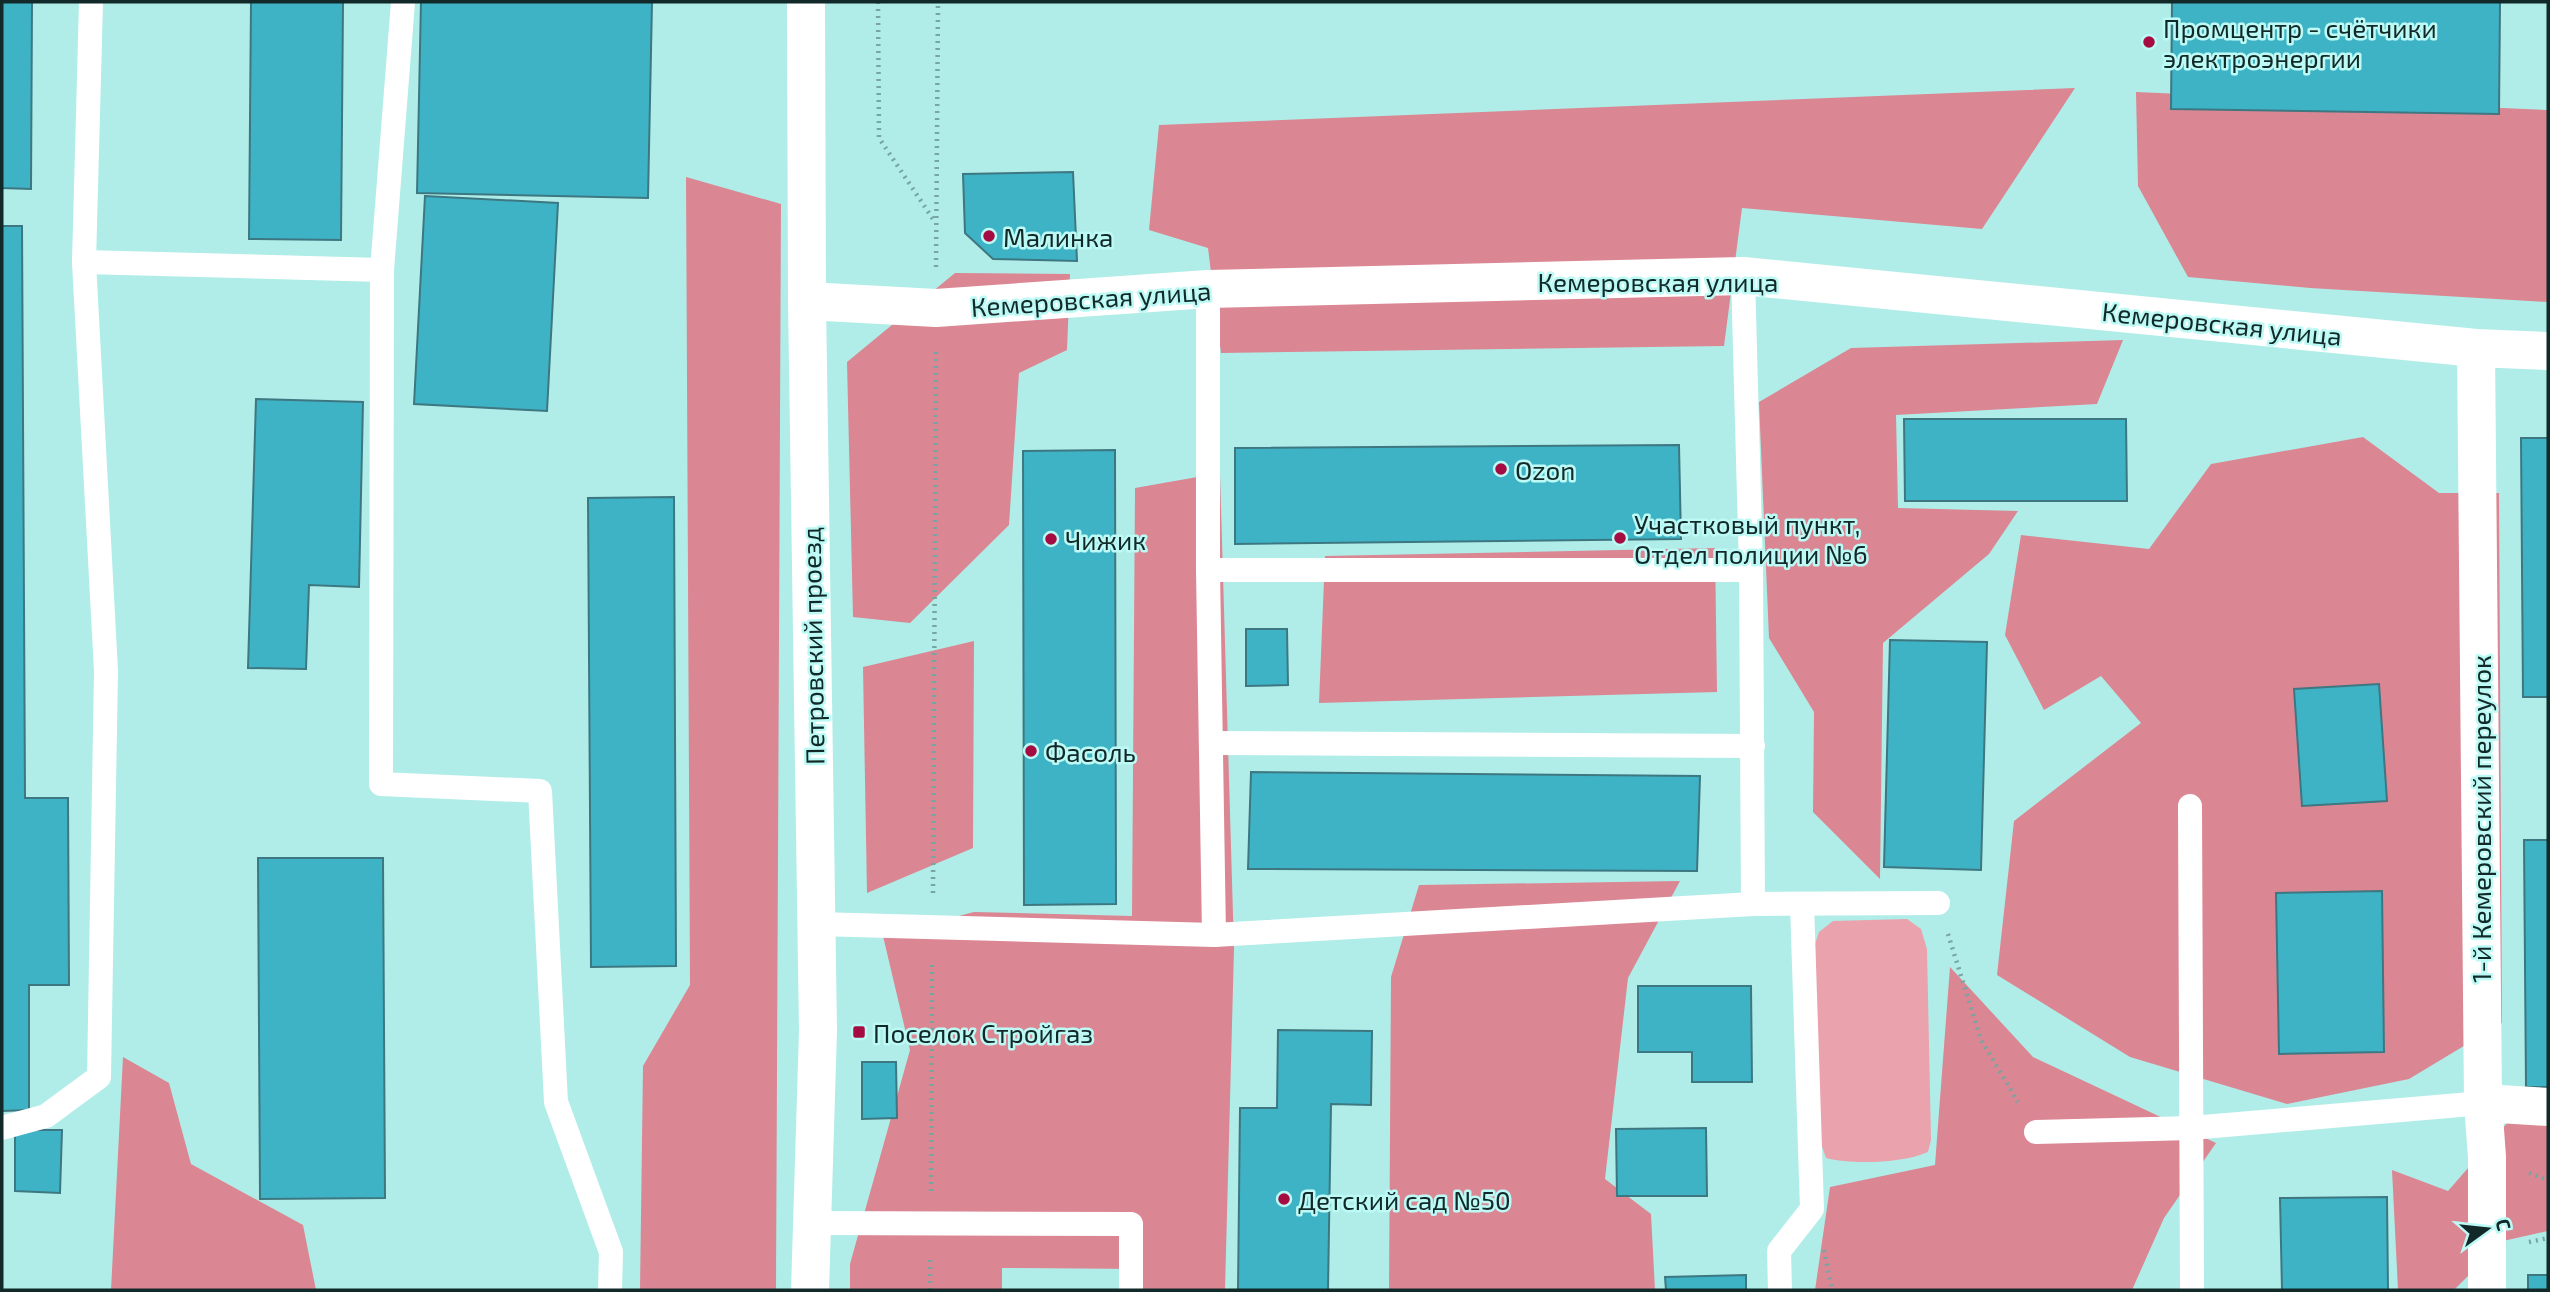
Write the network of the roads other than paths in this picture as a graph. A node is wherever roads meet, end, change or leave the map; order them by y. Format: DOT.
graph roads {
  1 [pos="91,2"];
  2 [pos="403,2"];
  3 [pos="806,2"];
  4 [pos="84,262"];
  5 [pos="382,270"];
  6 [pos="1743,275"];
  7 [pos="1208,289"];
  8 [pos="807,301"];
  9 [pos="2476,348"];
  10 [pos="2548,351"];
  11 [pos="1209,570"];
  12 [pos="1751,570"];
  13 [pos="1211,743"];
  14 [pos="1753,746"];
  15 [pos="2190,806"];
  16 [pos="1938,903"];
  17 [pos="1753,904"];
  18 [pos="1802,904"];
  19 [pos="816,924"];
  20 [pos="1214,935"];
  21 [pos="2483,1103"];
  22 [pos="2548,1107"];
  23 [pos="2,1128"];
  24 [pos="2191,1128"];
  25 [pos="2036,1132"];
  26 [pos="812,1223"];
  27 [pos="610,1290"];
  28 [pos="810,1290"];
  29 [pos="1131,1290"];
  30 [pos="1780,1290"];
  31 [pos="2192,1290"];
  32 [pos="2487,1290"];
  1 -- 4 [label="lane"];
  2 -- 5 [label="lane"];
  3 -- 8 [label="street, Петровский проезд"];
  4 -- 5 [label="lane"];
  4 -- 23 [label="lane"];
  5 -- 27 [label="lane"];
  6 -- 7 [label="street, Кемеровская улица"];
  6 -- 9 [label="street, Кемеровская улица"];
  6 -- 12 [label="lane"];
  7 -- 8 [label="street, Кемеровская улица"];
  7 -- 11 [label="lane"];
  8 -- 19 [label="street, Петровский проезд"];
  9 -- 10 [label="street, Кемеровская улица"];
  9 -- 21 [label="street, 1-й Кемеровский переулок"];
  11 -- 12 [label="lane"];
  11 -- 13 [label="lane"];
  12 -- 14 [label="lane"];
  13 -- 14 [label="lane"];
  13 -- 20 [label="lane"];
  14 -- 17 [label="lane"];
  15 -- 24 [label="lane"];
  16 -- 18 [label="lane"];
  17 -- 18 [label="lane"];
  17 -- 20 [label="lane"];
  18 -- 30 [label="lane"];
  19 -- 20 [label="lane"];
  19 -- 26 [label="street, Петровский проезд"];
  21 -- 22 [label="street"];
  21 -- 24 [label="lane"];
  21 -- 32 [label="street, 1-й Кемеровский переулок"];
  24 -- 25 [label="lane"];
  24 -- 31 [label="lane"];
  26 -- 28 [label="street, Петровский проезд"];
  26 -- 29 [label="lane"];
}
